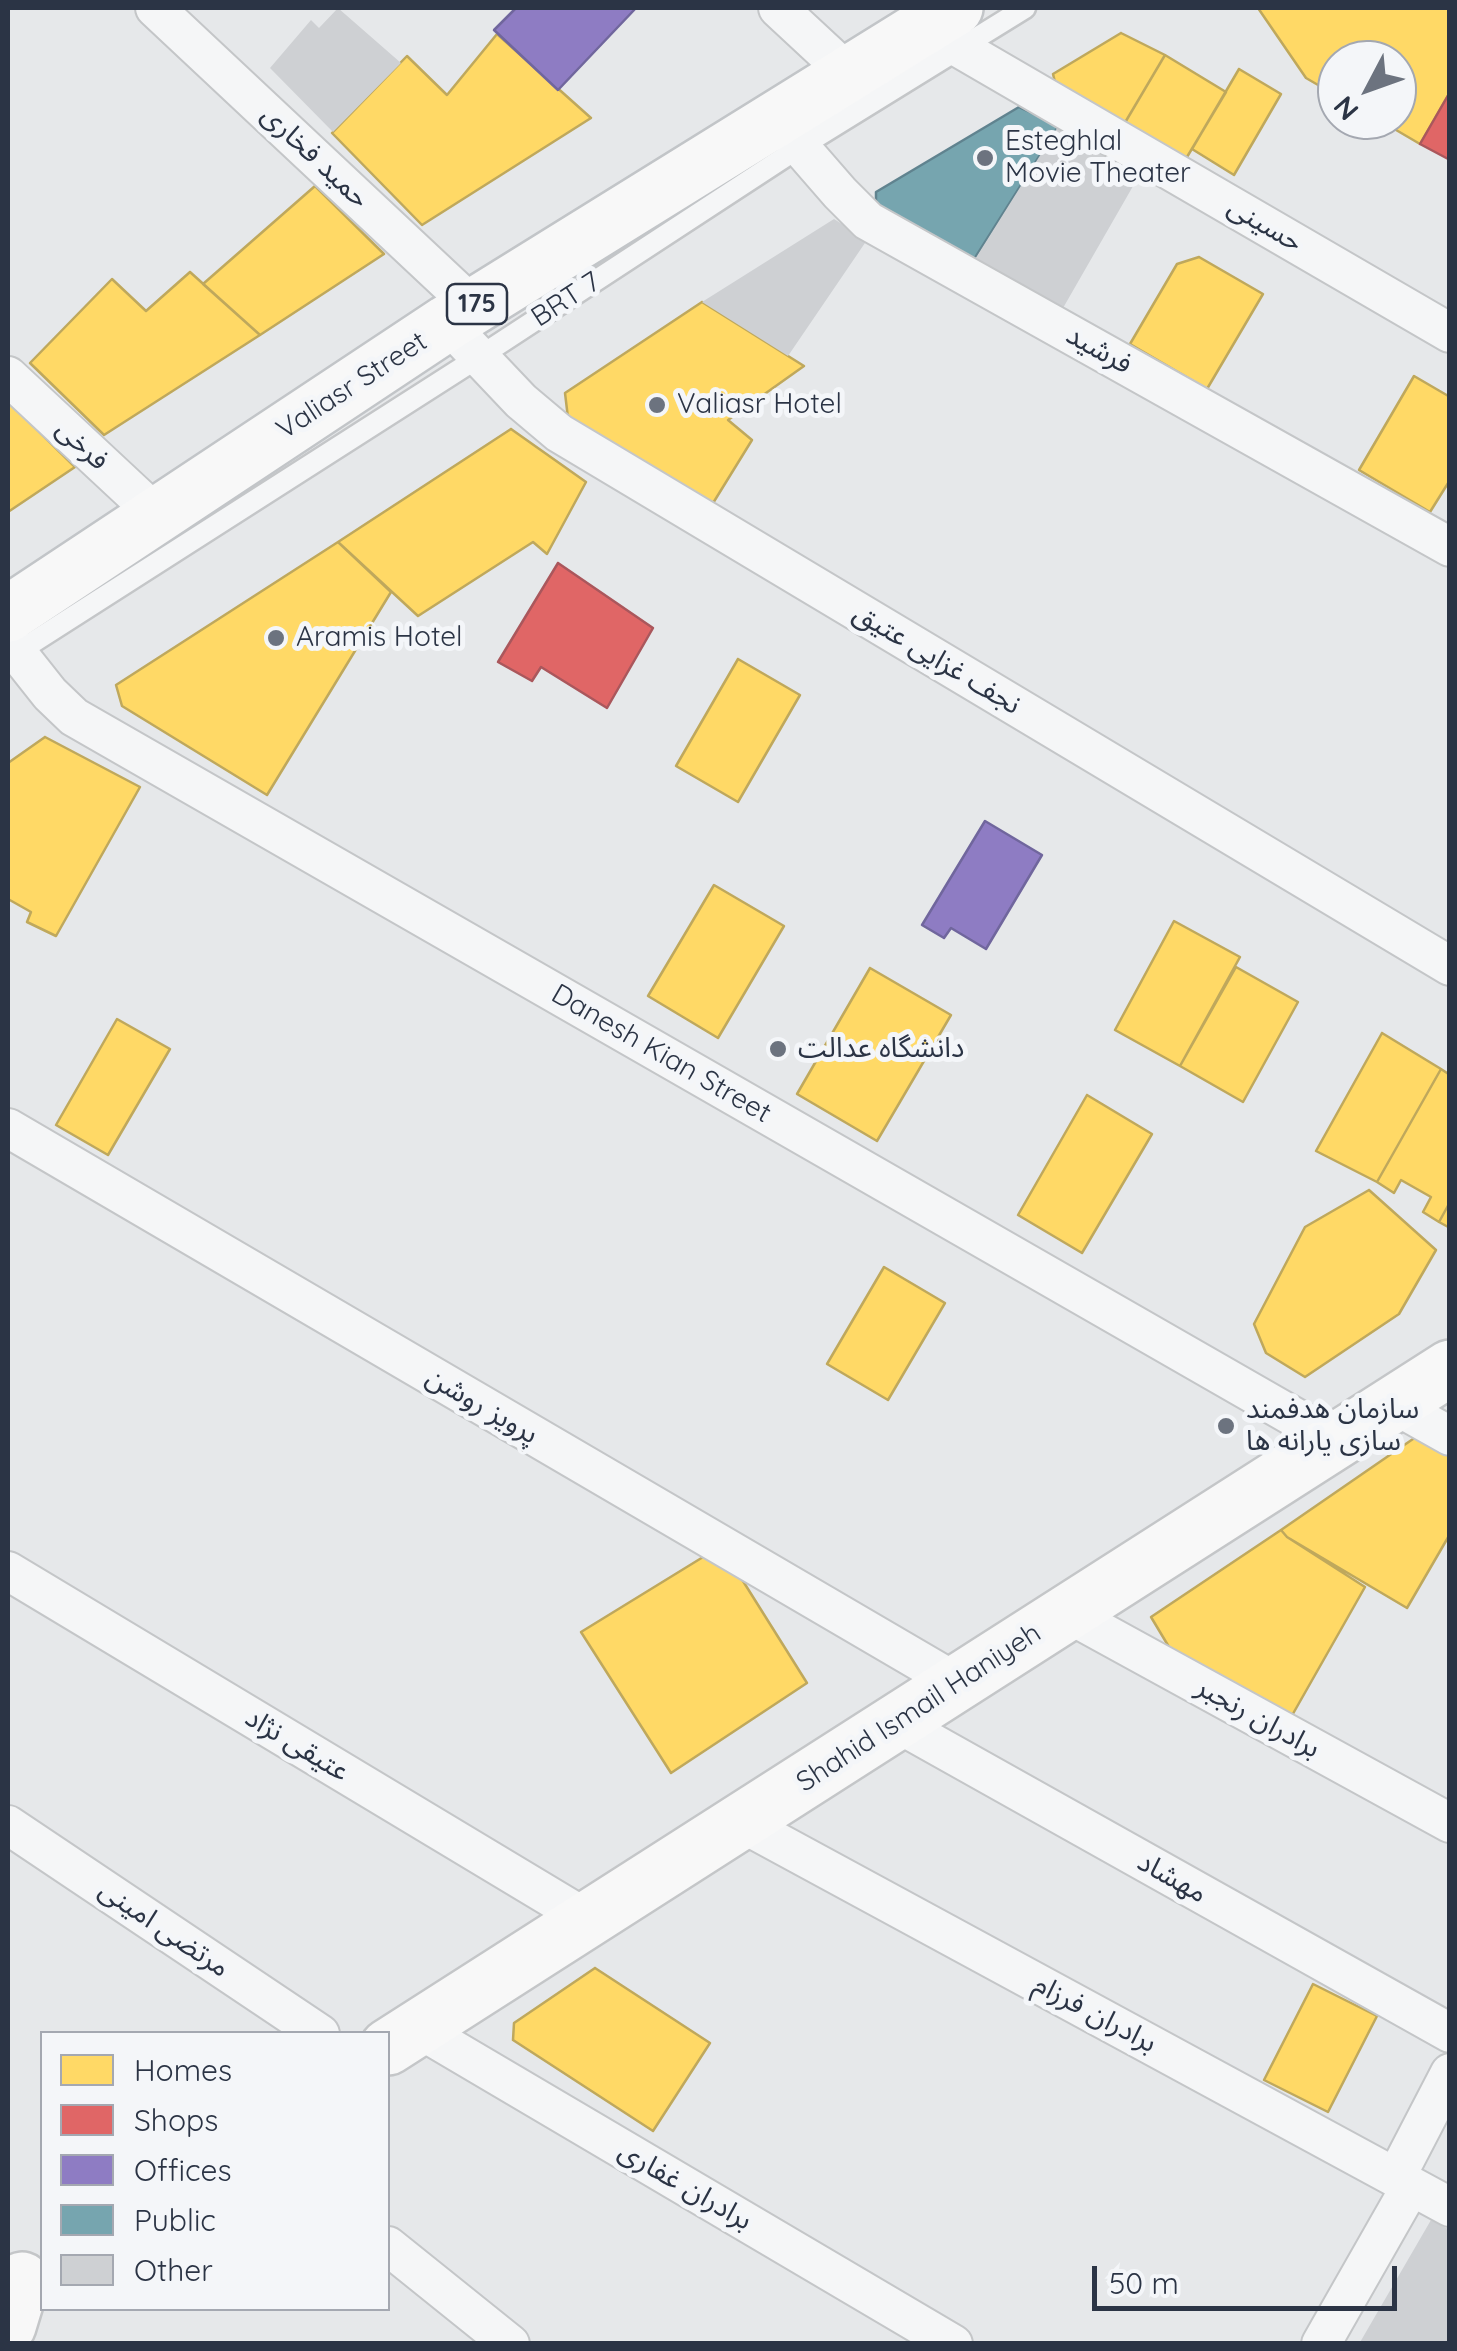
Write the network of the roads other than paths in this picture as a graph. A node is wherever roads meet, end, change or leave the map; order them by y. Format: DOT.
graph roads {
  1 [pos="156,8"];
  2 [pos="778,8"];
  3 [pos="1025,8"];
  4 [pos="947,28"];
  5 [pos="849,74"];
  6 [pos="789,132"];
  7 [pos="467,329"];
  8 [pos="1450,333"];
  9 [pos="8,376"];
  10 [pos="156,514"];
  11 [pos="1450,546"];
  12 [pos="10,642"];
  13 [pos="1450,966"];
  14 [pos="8,1128"];
  15 [pos="1450,1368"];
  16 [pos="1393,1404"];
  17 [pos="1450,1436"];
  18 [pos="1336,1441"];
  19 [pos="8,1571"];
  20 [pos="1067,1613"];
  21 [pos="957,1683"];
  22 [pos="896,1722"];
  23 [pos="740,1822"];
  24 [pos="1450,1823"];
  25 [pos="8,1825"];
  26 [pos="587,1919"];
  27 [pos="316,2031"];
  28 [pos="1450,2032"];
  29 [pos="402,2037"];
  30 [pos="1450,2073"];
  31 [pos="1403,2182"];
  32 [pos="1450,2207"];
  33 [pos="390,2248"];
  34 [pos="510,2344"];
  35 [pos="953,2344"];
  36 [pos="1320,2344"];
  1 -- 7 [label="street, حمید فخاری"];
  2 -- 5 [label="street"];
  3 -- 4 [label="lane"];
  4 -- 5 [label="main road, Valiasr Street / 175"];
  4 -- 6 [label="lane"];
  4 -- 8 [label="street, حسینی"];
  5 -- 6 [label="main road, Valiasr Street / 175"];
  6 -- 7 [label="main road, Valiasr Street / 175"];
  6 -- 11 [label="street, فرشید"];
  7 -- 10 [label="main road, Valiasr Street / 175"];
  7 -- 12 [label="lane"];
  7 -- 13 [label="street, نجف غزایی عتیق"];
  9 -- 10 [label="street, فرخی"];
  10 -- 12 [label="main road, Valiasr Street / 175"];
  12 -- 18 [label="street, Danesh Kian Street"];
  14 -- 21 [label="street, پرویز روشن"];
  15 -- 16 [label="main road, Shahid Ismail Haniyeh"];
  16 -- 17 [label="street"];
  16 -- 18 [label="main road, Shahid Ismail Haniyeh"];
  18 -- 20 [label="main road, Shahid Ismail Haniyeh"];
  19 -- 26 [label="street, عتیقی نژاد"];
  20 -- 21 [label="main road, Shahid Ismail Haniyeh"];
  20 -- 24 [label="street, برادران رنجبر"];
  21 -- 22 [label="main road, Shahid Ismail Haniyeh"];
  22 -- 23 [label="main road, Shahid Ismail Haniyeh"];
  22 -- 28 [label="street, مهشاد"];
  23 -- 26 [label="main road, Shahid Ismail Haniyeh"];
  23 -- 31 [label="street, برادران فرزام"];
  25 -- 27 [label="street, مرتضی امینی"];
  26 -- 29 [label="main road, Shahid Ismail Haniyeh"];
  29 -- 35 [label="street, برادران غفاری"];
  30 -- 31 [label="street"];
  31 -- 32 [label="street, برادران فرزام"];
  31 -- 36 [label="street"];
  33 -- 34 [label="street"];
}
